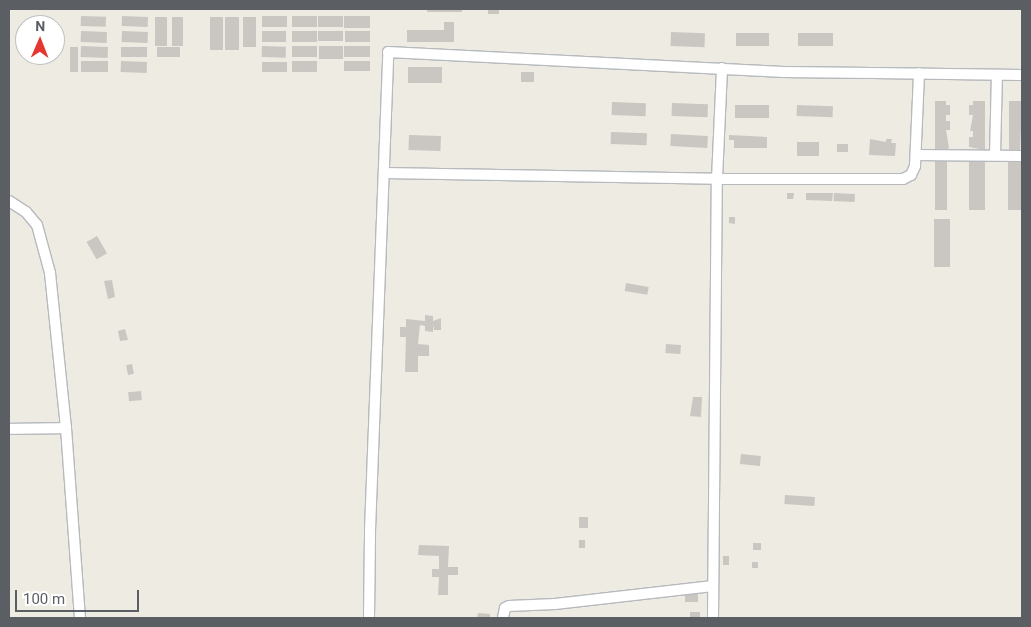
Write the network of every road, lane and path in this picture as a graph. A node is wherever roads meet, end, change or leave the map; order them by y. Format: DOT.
graph roads {
  1 [pos="722,68"];
  2 [pos="919,73"];
  3 [pos="997,75"];
  4 [pos="1022,75"];
  5 [pos="916,154"];
  6 [pos="995,155"];
  7 [pos="1022,156"];
  8 [pos="384,174"];
  9 [pos="717,179"];
  10 [pos="9,201"];
  11 [pos="66,428"];
  12 [pos="9,429"];
  13 [pos="713,586"];
  14 [pos="80,618"];
  15 [pos="369,618"];
  16 [pos="503,618"];
  17 [pos="713,618"];
  1 -- 2 [label="street"];
  1 -- 8 [label="street"];
  1 -- 9 [label="street"];
  2 -- 3 [label="street"];
  2 -- 5 [label="street"];
  3 -- 4 [label="street"];
  3 -- 6 [label="street"];
  5 -- 6 [label="street"];
  5 -- 9 [label="street"];
  6 -- 7 [label="street"];
  8 -- 9 [label="street"];
  8 -- 15 [label="street"];
  9 -- 13 [label="street"];
  10 -- 11 [label="street"];
  11 -- 12 [label="street"];
  11 -- 14 [label="street"];
  13 -- 16 [label="street"];
  13 -- 17 [label="street"];
}
